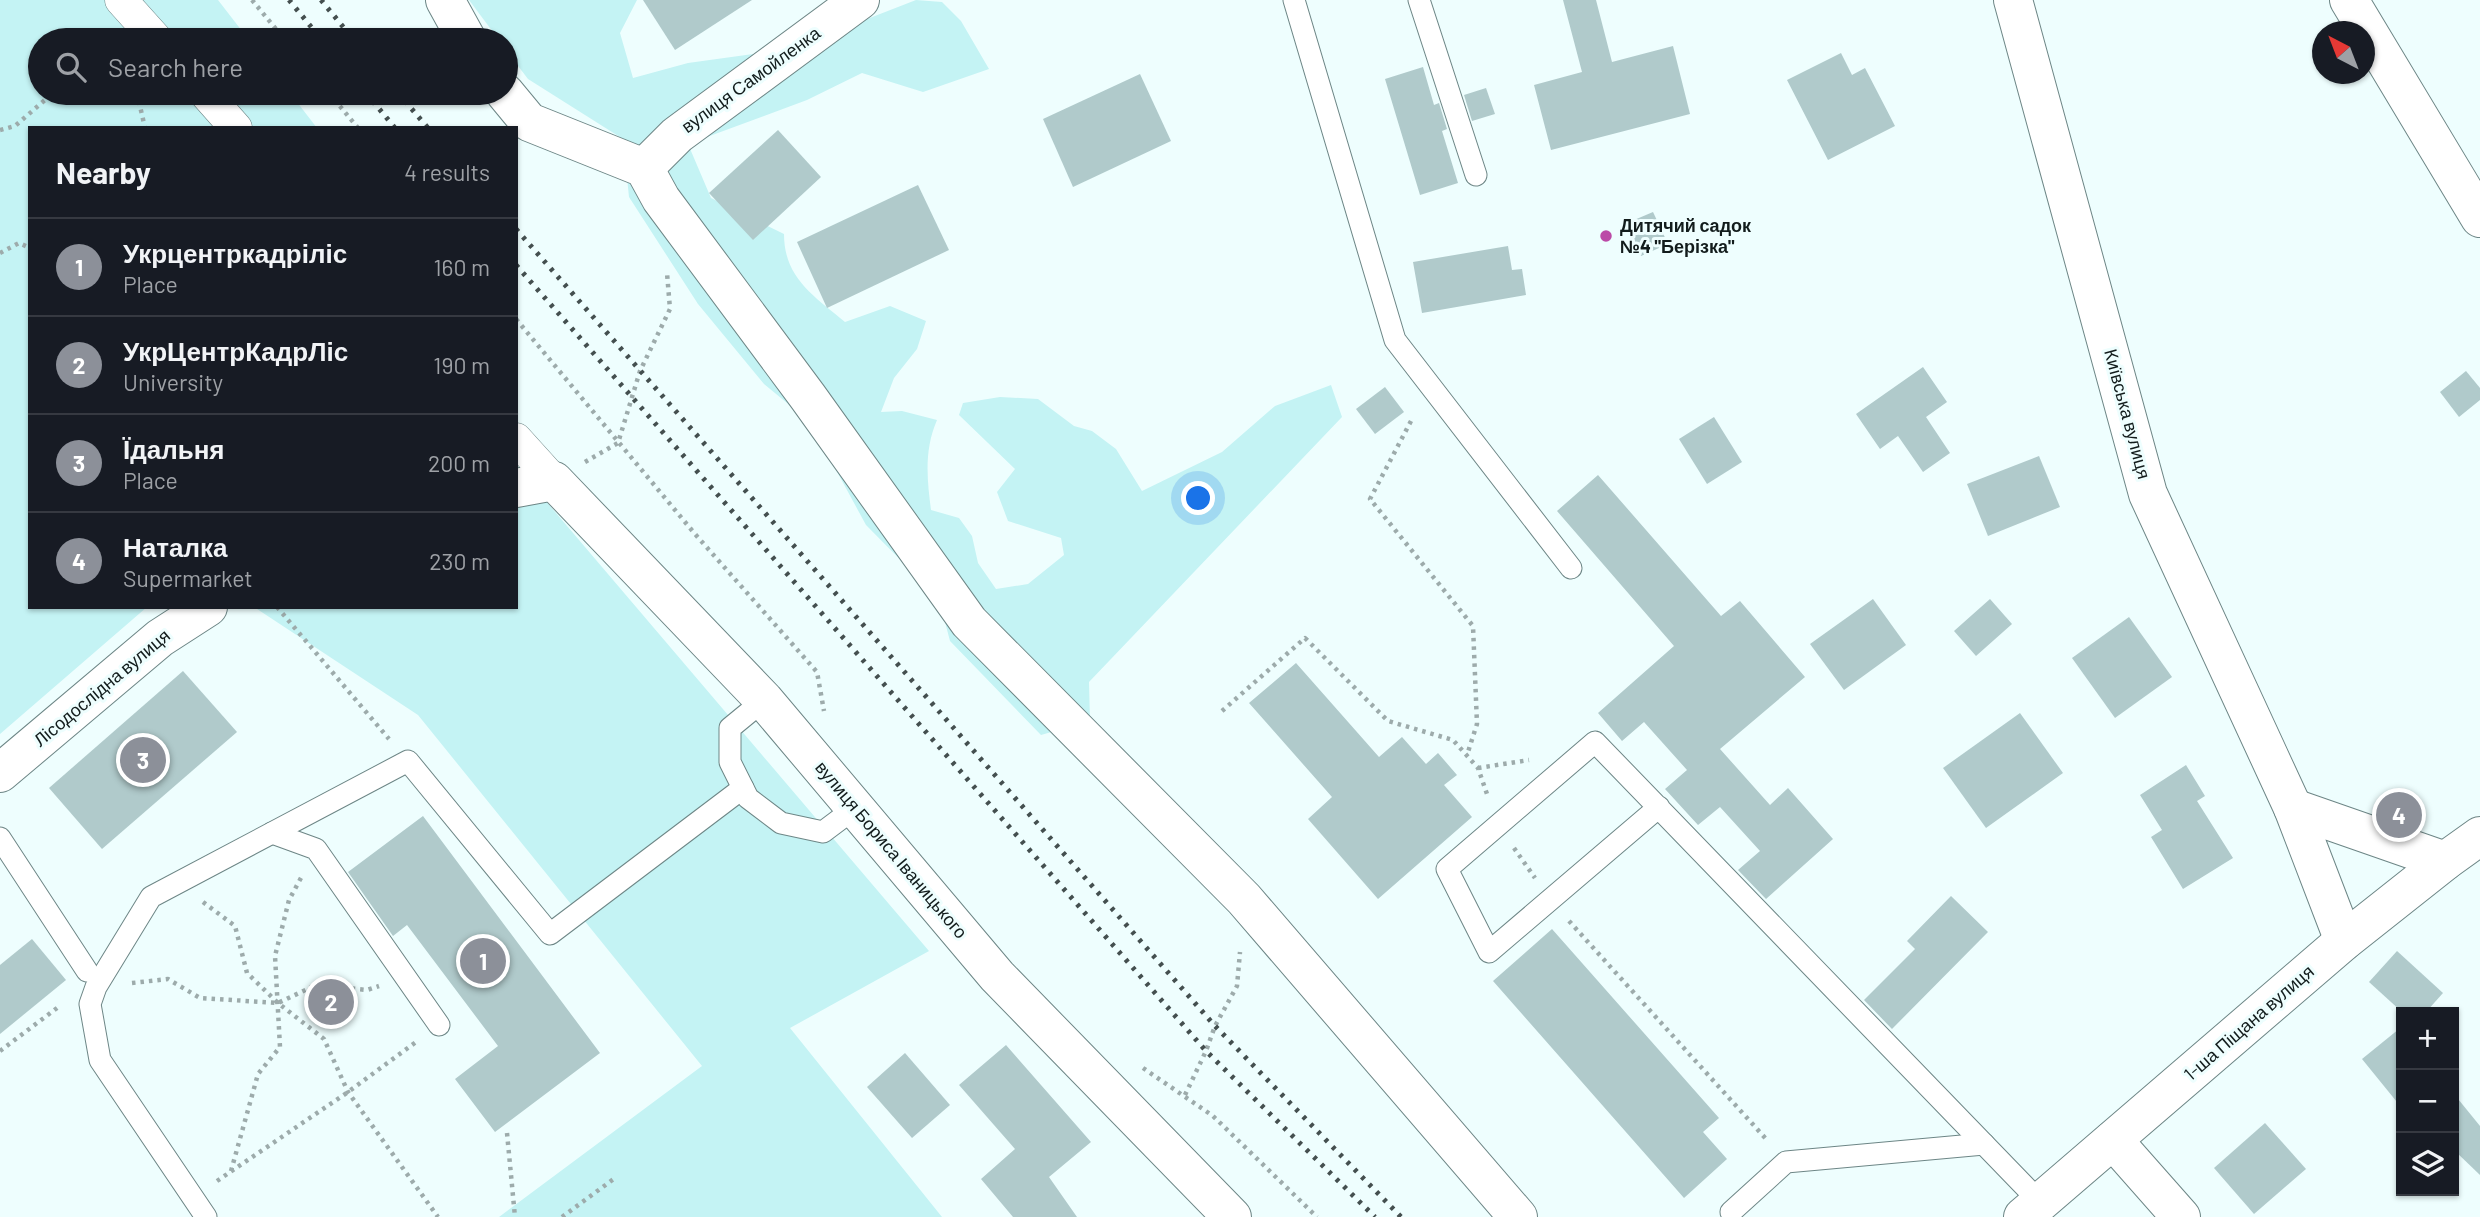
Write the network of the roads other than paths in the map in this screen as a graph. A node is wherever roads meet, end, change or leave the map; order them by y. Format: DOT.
graph roads {
  1 [pos="121,0"];
  2 [pos="445,0"];
  3 [pos="860,0"];
  4 [pos="1294,0"];
  5 [pos="1419,0"];
  6 [pos="2013,0"];
  7 [pos="2349,0"];
  8 [pos="146,28"];
  9 [pos="460,28"];
  10 [pos="216,105"];
  11 [pos="515,105"];
  12 [pos="234,126"];
  13 [pos="643,167"];
  14 [pos="1476,175"];
  15 [pos="2480,218"];
  16 [pos="518,441"];
  17 [pos="554,481"];
  18 [pos="518,488"];
  19 [pos="1571,568"];
  20 [pos="205,609"];
  21 [pos="764,699"];
  22 [pos="0,773"];
  23 [pos="743,788"];
  24 [pos="1659,807"];
  25 [pos="855,808"];
  26 [pos="2293,808"];
  27 [pos="272,833"];
  28 [pos="2480,836"];
  29 [pos="0,838"];
  30 [pos="2445,861"];
  31 [pos="2344,941"];
  32 [pos="91,981"];
  33 [pos="439,1025"];
  34 [pos="2113,1140"];
  35 [pos="1984,1144"];
  36 [pos="2031,1209"];
  37 [pos="1731,1212"];
  38 [pos="206,1217"];
  39 [pos="1232,1217"];
  40 [pos="1518,1217"];
  41 [pos="2181,1217"];
  1 -- 8 [label="street"];
  2 -- 9 [label="street"];
  3 -- 13 [label="street, вулиця Самойленка"];
  4 -- 19 [label="lane"];
  5 -- 14 [label="lane"];
  6 -- 26 [label="street, Київська вулиця"];
  7 -- 15 [label="street"];
  10 -- 12 [label="street"];
  11 -- 13 [label="street"];
  13 -- 40 [label="street"];
  16 -- 17 [label="street"];
  17 -- 18 [label="street"];
  17 -- 21 [label="street, вулиця Бориса Іваницького"];
  20 -- 22 [label="street, Лісодослідна вулиця"];
  21 -- 23 [label="lane"];
  21 -- 25 [label="street, вулиця Бориса Іваницького"];
  23 -- 25 [label="lane"];
  23 -- 27 [label="lane"];
  24 -- 24 [label="lane"];
  24 -- 35 [label="lane"];
  25 -- 39 [label="street, вулиця Бориса Іваницького"];
  26 -- 30 [label="street"];
  26 -- 31 [label="street, Київська вулиця"];
  27 -- 32 [label="lane"];
  27 -- 33 [label="lane"];
  28 -- 30 [label="street, 1-ша Піщана вулиця"];
  29 -- 32 [label="lane"];
  30 -- 31 [label="street, 1-ша Піщана вулиця"];
  31 -- 34 [label="street, 1-ша Піщана вулиця"];
  32 -- 38 [label="lane"];
  34 -- 36 [label="street, 1-ша Піщана вулиця"];
  34 -- 41 [label="street"];
  35 -- 36 [label="lane"];
  35 -- 37 [label="lane"];
}
